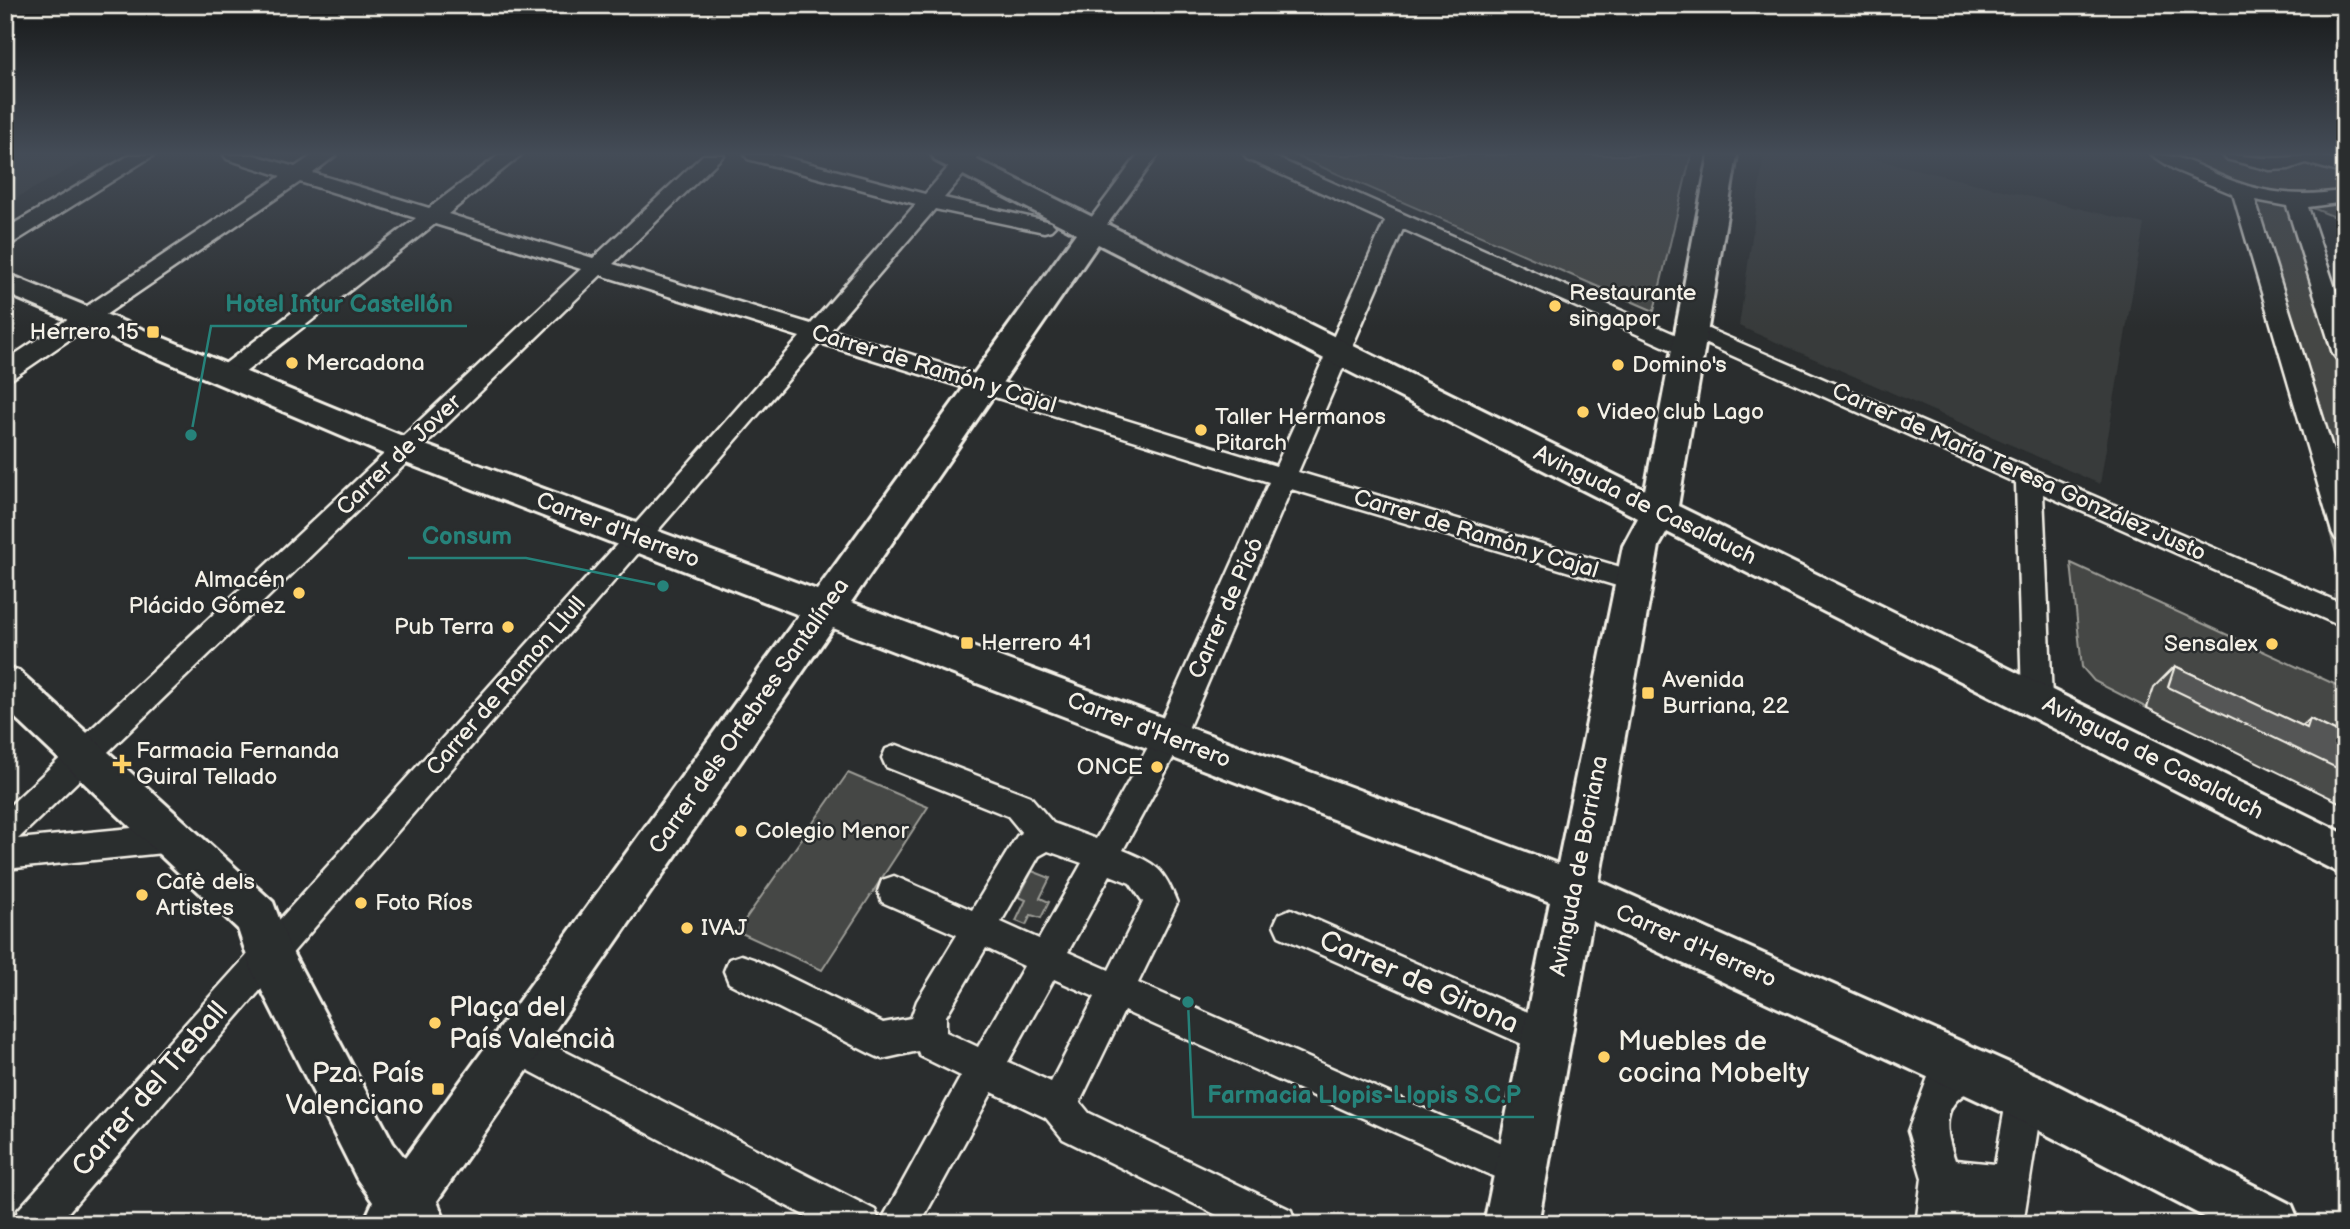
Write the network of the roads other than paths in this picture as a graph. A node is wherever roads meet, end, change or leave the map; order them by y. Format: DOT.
graph roads {
  1 [pos="48,212"];
  2 [pos="241,212"];
  3 [pos="420,212"];
  4 [pos="437,212"];
  5 [pos="654,212"];
  6 [pos="918,212"];
  7 [pos="981,212"];
  8 [pos="1060,212"];
  9 [pos="1106,212"];
  10 [pos="1382,212"];
  11 [pos="1713,212"];
  12 [pos="2259,212"];
  13 [pos="2299,212"];
  14 [pos="432,216"];
  15 [pos="1397,219"];
  16 [pos="1044,226"];
  17 [pos="1093,230"];
  18 [pos="5,238"];
  19 [pos="597,266"];
  20 [pos="5,282"];
  21 [pos="89,317"];
  22 [pos="815,333"];
  23 [pos="1690,339"];
  24 [pos="5,346"];
  25 [pos="35,352"];
  26 [pos="1338,353"];
  27 [pos="2345,354"];
  28 [pos="5,372"];
  29 [pos="226,374"];
  30 [pos="983,385"];
  31 [pos="405,450"];
  32 [pos="2029,476"];
  33 [pos="1283,477"];
  34 [pos="1659,513"];
  35 [pos="2345,532"];
  36 [pos="638,538"];
  37 [pos="1634,581"];
  38 [pos="825,608"];
  39 [pos="2345,617"];
  40 [pos="5,683"];
  41 [pos="2037,699"];
  42 [pos="1169,738"];
  43 [pos="84,755"];
  44 [pos="897,758"];
  45 [pos="5,831"];
  46 [pos="1044,836"];
  47 [pos="173,838"];
  48 [pos="5,855"];
  49 [pos="2345,856"];
  50 [pos="1103,857"];
  51 [pos="894,891"];
  52 [pos="1574,891"];
  53 [pos="1291,925"];
  54 [pos="979,929"];
  55 [pos="269,955"];
  56 [pos="1046,959"];
  57 [pos="741,971"];
  58 [pos="1116,990"];
  59 [pos="929,1032"];
  60 [pos="1546,1038"];
  61 [pos="516,1045"];
  62 [pos="985,1069"];
  63 [pos="1970,1071"];
  64 [pos="2025,1096"];
  65 [pos="1059,1105"];
  66 [pos="1521,1170"];
  67 [pos="1941,1178"];
  68 [pos="2011,1184"];
  69 [pos="405,1216"];
  70 [pos="32,1224"];
  71 [pos="861,1224"];
  72 [pos="899,1224"];
  73 [pos="1278,1224"];
  74 [pos="1511,1224"];
  75 [pos="1935,1224"];
  76 [pos="1987,1224"];
  77 [pos="2004,1224"];
  78 [pos="2273,1224"];
  1 -- 18 [label="street"];
  2 -- 21 [label="street"];
  3 -- 14 [label="street, Carrer de Ramón y Cajal"];
  4 -- 14 [label="street"];
  5 -- 19 [label="street, Carrer de Jover"];
  6 -- 22 [label="street, Carrer de Ramon Llull"];
  7 -- 16 [label="street"];
  8 -- 17 [label="street, Avinguda de Casalduch"];
  9 -- 17 [label="street"];
  10 -- 15 [label="street, Carrer de María Teresa González Justo"];
  11 -- 23 [label="street, Avinguda de Borriana"];
  12 -- 35 [label="street"];
  13 -- 27 [label="street"];
  14 -- 19 [label="street, Carrer de Ramón y Cajal"];
  14 -- 29 [label="street"];
  15 -- 23 [label="street, Carrer de María Teresa González Justo"];
  15 -- 26 [label="street, Carrer de Picó"];
  17 -- 26 [label="street, Avinguda de Casalduch"];
  17 -- 30 [label="street, Carrer dels Orfebres Santalínea"];
  19 -- 22 [label="street, Carrer de Ramón y Cajal"];
  19 -- 31 [label="street, Carrer de Jover"];
  20 -- 21 [label="street, Carrer d'Herrero"];
  21 -- 25 [label="street"];
  21 -- 29 [label="street, Carrer d'Herrero"];
  22 -- 30 [label="street, Carrer de Ramón y Cajal"];
  22 -- 36 [label="street, Carrer de Ramon Llull"];
  23 -- 32 [label="street, Carrer de María Teresa González Justo"];
  23 -- 34 [label="street, Avinguda de Borriana"];
  24 -- 25 [label="street"];
  25 -- 28 [label="street"];
  26 -- 33 [label="street, Carrer de Picó"];
  26 -- 34 [label="street, Avinguda de Casalduch"];
  29 -- 31 [label="street, Carrer d'Herrero"];
  30 -- 33 [label="street, Carrer de Ramón y Cajal"];
  30 -- 38 [label="street, Carrer dels Orfebres Santalínea"];
  31 -- 36 [label="street, Carrer d'Herrero"];
  31 -- 43 [label="street, Carrer de Jover"];
  32 -- 39 [label="street, Carrer de María Teresa González Justo"];
  32 -- 41 [label="street"];
  33 -- 37 [label="street, Carrer de Ramón y Cajal"];
  33 -- 42 [label="street, Carrer de Picó"];
  34 -- 37 [label="street, Avinguda de Borriana"];
  34 -- 41 [label="street, Avinguda de Casalduch"];
  36 -- 38 [label="street, Carrer d'Herrero"];
  36 -- 55 [label="street, Carrer de Ramon Llull"];
  37 -- 52 [label="street, Avinguda de Borriana"];
  38 -- 42 [label="street, Carrer d'Herrero"];
  38 -- 61 [label="street, Carrer dels Orfebres Santalínea"];
  40 -- 43 [label="street"];
  41 -- 49 [label="street, Avinguda de Casalduch"];
  42 -- 50 [label="street, Carrer de Picó"];
  42 -- 52 [label="street, Carrer d'Herrero"];
  43 -- 45 [label="street, Carrer de Jover"];
  43 -- 47 [label="street"];
  44 -- 46 [label="street"];
  46 -- 50 [label="street"];
  46 -- 54 [label="street"];
  47 -- 48 [label="street"];
  47 -- 55 [label="street"];
  50 -- 56 [label="street, Carrer de Picó"];
  50 -- 58 [label="street"];
  51 -- 54 [label="street"];
  52 -- 60 [label="street, Avinguda de Borriana"];
  52 -- 63 [label="street, Carrer d'Herrero"];
  53 -- 60 [label="street, Carrer de Girona"];
  54 -- 56 [label="street"];
  54 -- 59 [label="street"];
  55 -- 69 [label="street"];
  55 -- 70 [label="street, Carrer del Treball"];
  56 -- 58 [label="street"];
  56 -- 62 [label="street, Carrer de Picó"];
  57 -- 59 [label="street"];
  58 -- 65 [label="street"];
  58 -- 66 [label="street"];
  59 -- 62 [label="street"];
  60 -- 66 [label="street, Avinguda de Borriana"];
  61 -- 69 [label="street, Carrer dels Orfebres Santalínea"];
  61 -- 71 [label="street"];
  62 -- 65 [label="street"];
  62 -- 72 [label="street, Carrer de Picó"];
  63 -- 64 [label="street, Carrer d'Herrero"];
  63 -- 67 [label="street"];
  64 -- 68 [label="street"];
  64 -- 78 [label="street, Carrer d'Herrero"];
  65 -- 73 [label="street"];
  66 -- 74 [label="street, Avinguda de Borriana"];
  67 -- 68 [label="street"];
  67 -- 75 [label="street"];
  67 -- 76 [label="street"];
  68 -- 77 [label="street"];
}
